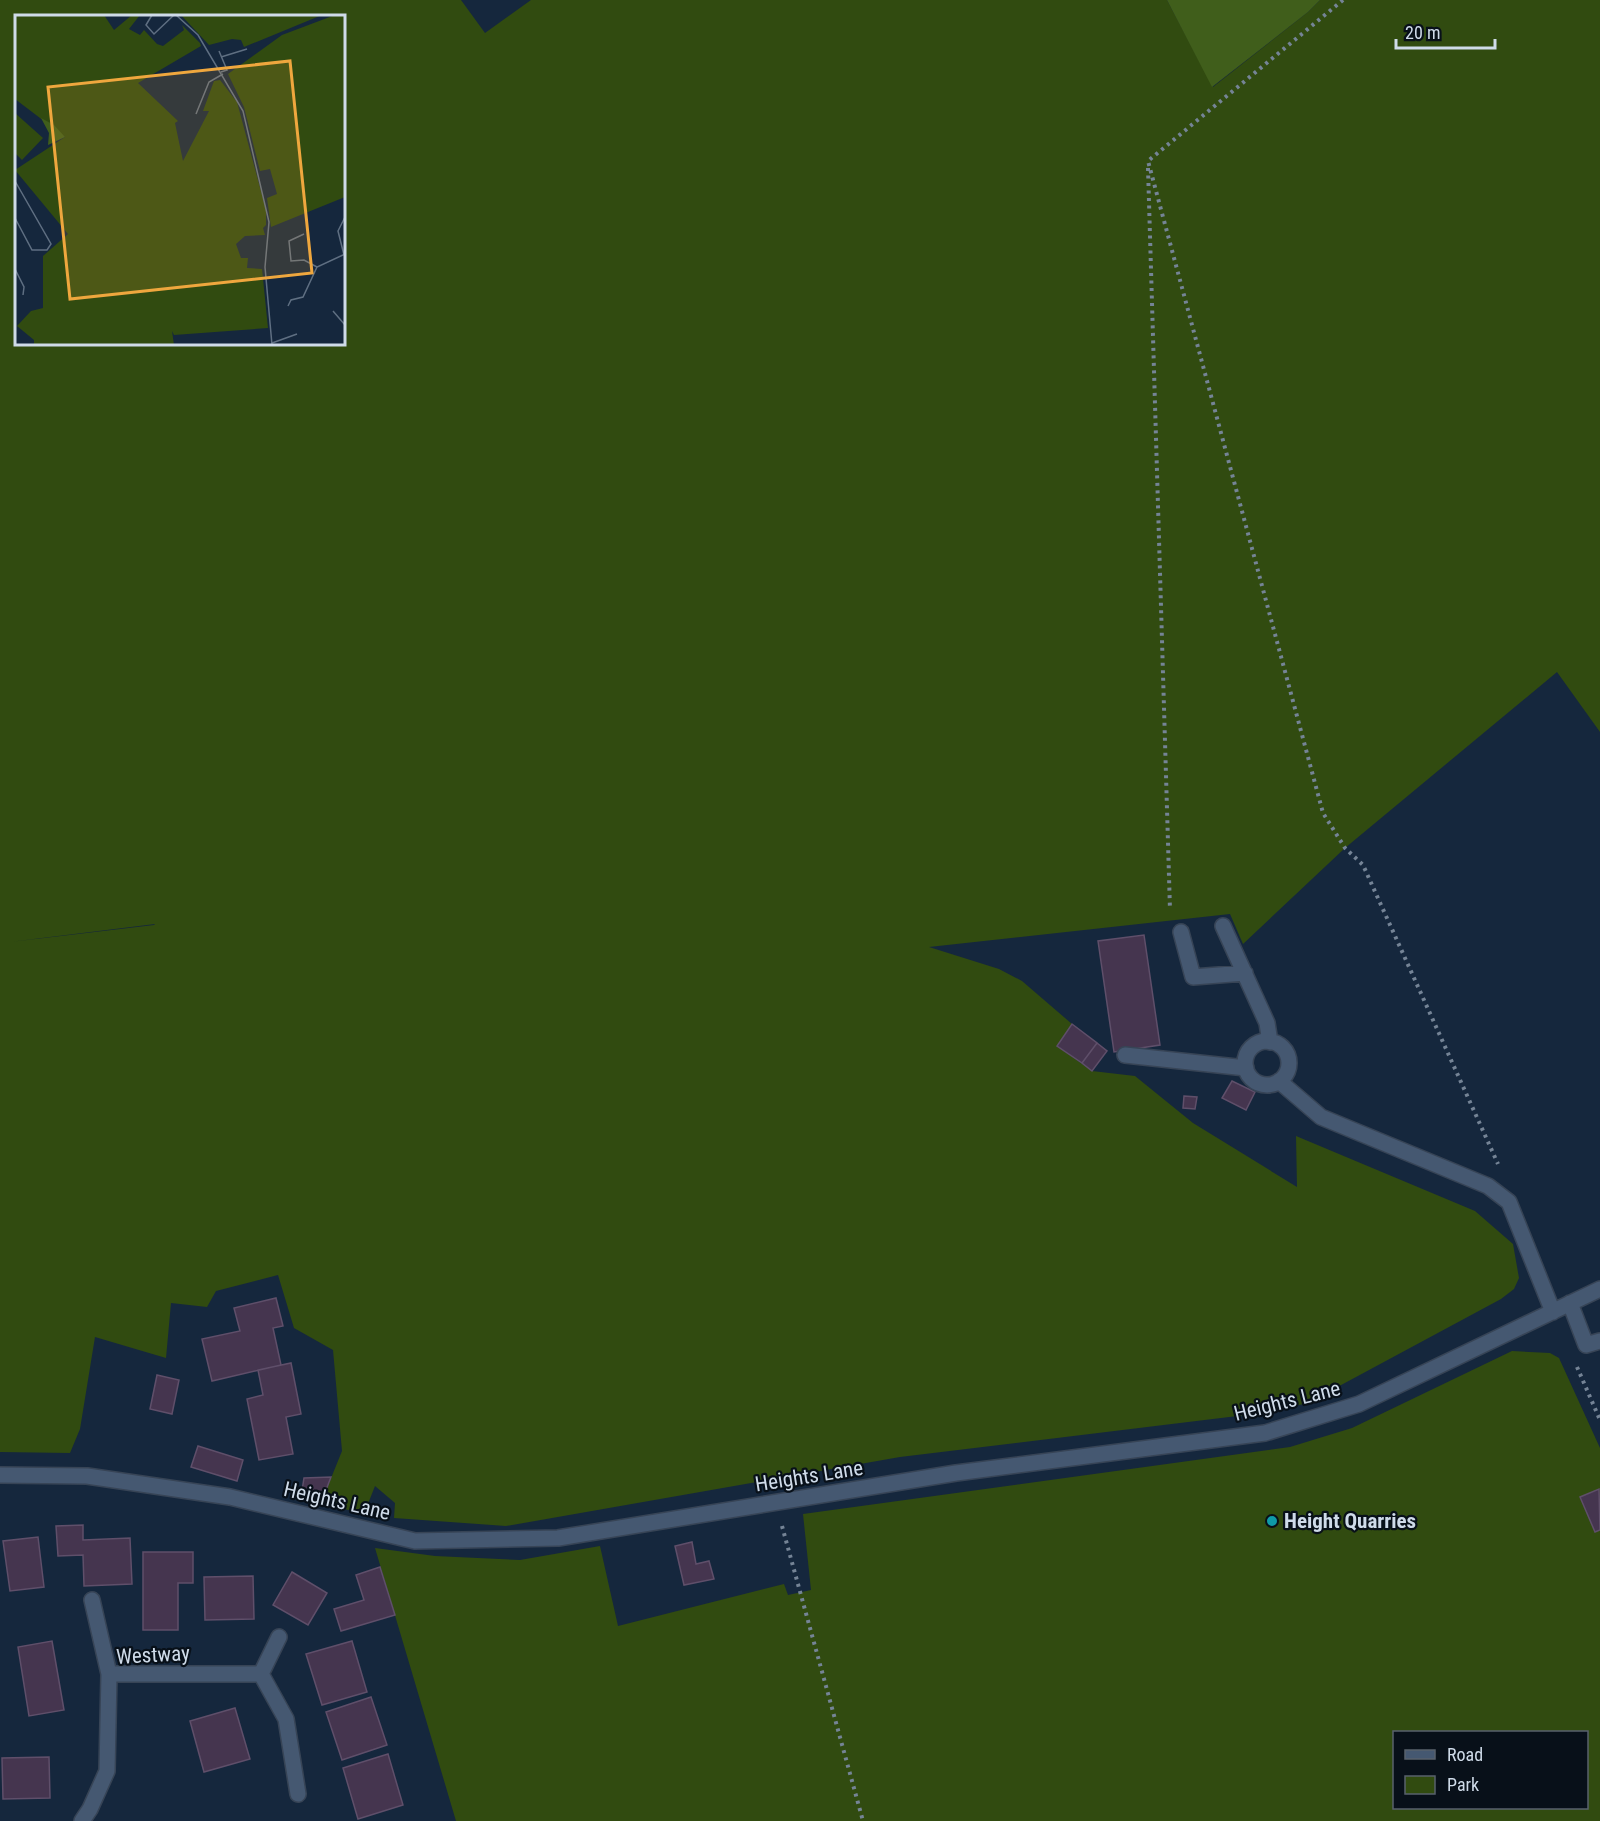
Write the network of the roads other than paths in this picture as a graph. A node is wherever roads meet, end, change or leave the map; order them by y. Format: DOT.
graph roads {
  1 [pos="1223,926"];
  2 [pos="1181,932"];
  3 [pos="1245,973"];
  4 [pos="1270,1042"];
  5 [pos="1125,1055"];
  6 [pos="1246,1068"];
  7 [pos="1279,1081"];
  8 [pos="1600,1289"];
  9 [pos="1570,1304"];
  10 [pos="1553,1312"];
  11 [pos="1600,1341"];
  12 [pos="0,1474"];
  13 [pos="92,1600"];
  14 [pos="279,1637"];
  15 [pos="109,1674"];
  16 [pos="261,1674"];
  17 [pos="298,1794"];
  18 [pos="82,1821"];
  1 -- 3 [label="street"];
  2 -- 3 [label="street"];
  3 -- 4 [label="street"];
  4 -- 6 [label="street"];
  4 -- 7 [label="street"];
  5 -- 6 [label="street"];
  6 -- 7 [label="street"];
  7 -- 10 [label="street"];
  8 -- 9 [label="street, Heights Lane"];
  9 -- 10 [label="street, Heights Lane"];
  9 -- 11 [label="street"];
  10 -- 12 [label="street, Heights Lane"];
  13 -- 15 [label="street"];
  14 -- 16 [label="street"];
  15 -- 16 [label="street, Westway"];
  15 -- 18 [label="street, Westway"];
  16 -- 17 [label="street"];
}
